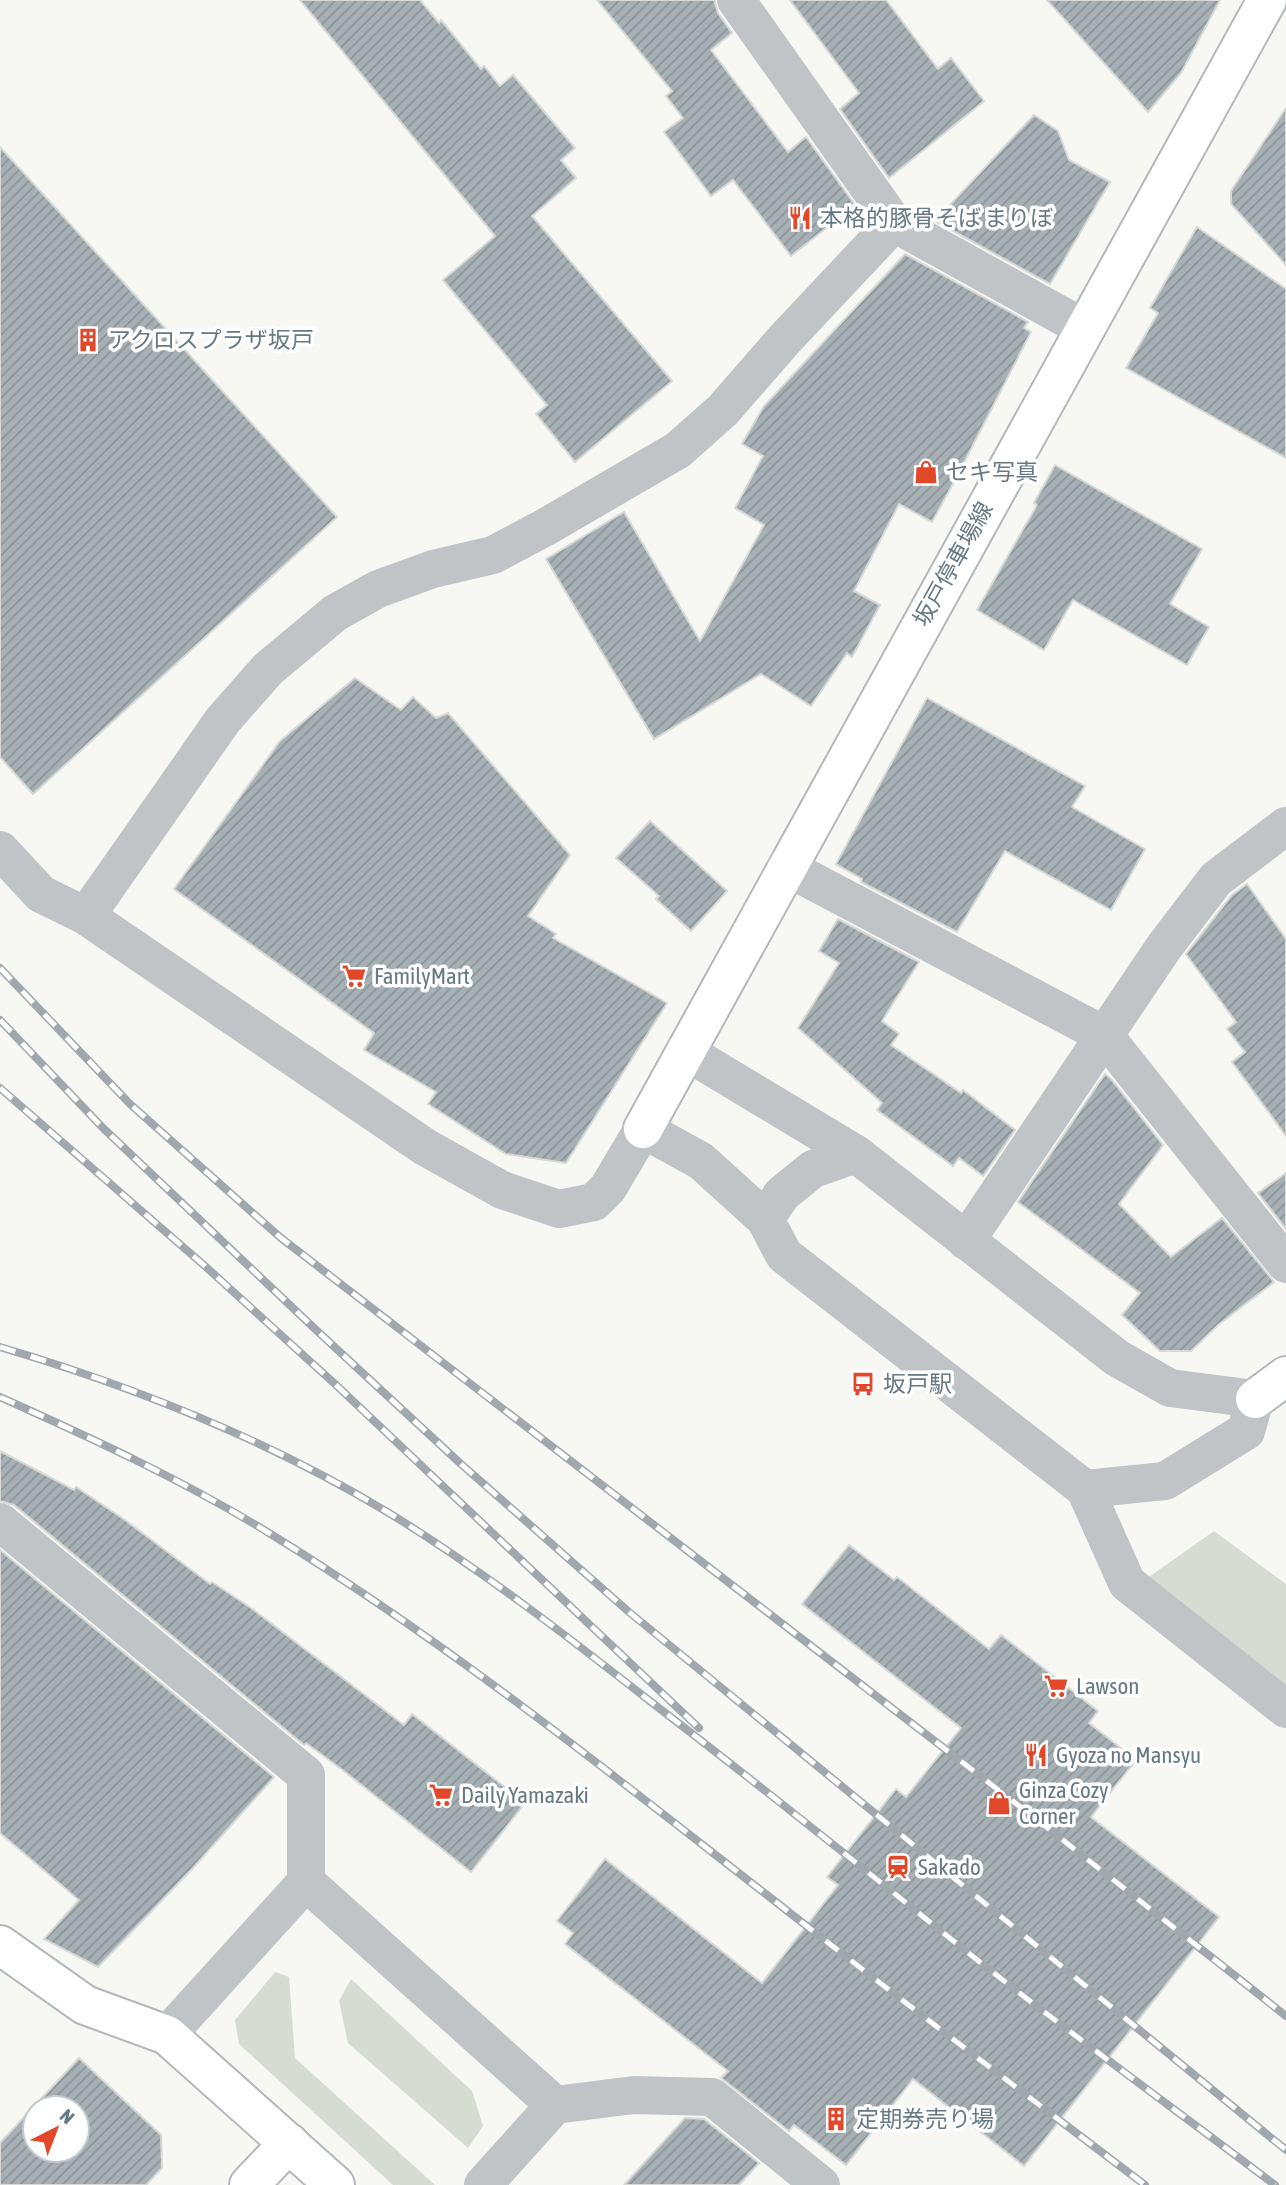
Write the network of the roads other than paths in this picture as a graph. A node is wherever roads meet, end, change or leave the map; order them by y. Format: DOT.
graph roads {
  1 [pos="736,0"];
  2 [pos="1267,0"];
  3 [pos="894,223"];
  4 [pos="1083,328"];
  5 [pos="1286,826"];
  6 [pos="0,850"];
  7 [pos="786,867"];
  8 [pos="86,916"];
  9 [pos="1104,1035"];
  10 [pos="685,1051"];
  11 [pos="643,1129"];
  12 [pos="856,1154"];
  13 [pos="765,1219"];
  14 [pos="966,1241"];
  15 [pos="1286,1264"];
  16 [pos="1286,1376"];
  17 [pos="1255,1399"];
  18 [pos="1085,1489"];
  19 [pos="0,1521"];
  20 [pos="1286,1709"];
  21 [pos="306,1882"];
  22 [pos="0,1945"];
  23 [pos="167,2035"];
  24 [pos="555,2105"];
  25 [pos="289,2143"];
  26 [pos="249,2185"];
  27 [pos="335,2185"];
  28 [pos="483,2185"];
  29 [pos="821,2185"];
  1 -- 3 [label="street"];
  2 -- 4 [label="main road, 坂戸停車場線"];
  3 -- 4 [label="street"];
  3 -- 8 [label="street"];
  4 -- 7 [label="main road, 坂戸停車場線"];
  5 -- 9 [label="street"];
  6 -- 8 [label="street"];
  7 -- 9 [label="street"];
  7 -- 10 [label="main road, 坂戸停車場線"];
  8 -- 11 [label="street"];
  9 -- 14 [label="street"];
  9 -- 15 [label="street"];
  10 -- 11 [label="main road, 坂戸停車場線"];
  10 -- 12 [label="street"];
  11 -- 13 [label="street"];
  12 -- 13 [label="street"];
  12 -- 14 [label="street"];
  13 -- 18 [label="street"];
  14 -- 17 [label="street"];
  16 -- 17 [label="main road"];
  17 -- 18 [label="street"];
  18 -- 20 [label="street"];
  19 -- 21 [label="street"];
  21 -- 23 [label="street"];
  21 -- 24 [label="street"];
  22 -- 23 [label="main road"];
  23 -- 25 [label="main road"];
  24 -- 28 [label="street"];
  24 -- 29 [label="street"];
  25 -- 26 [label="main road"];
  25 -- 27 [label="main road"];
}
